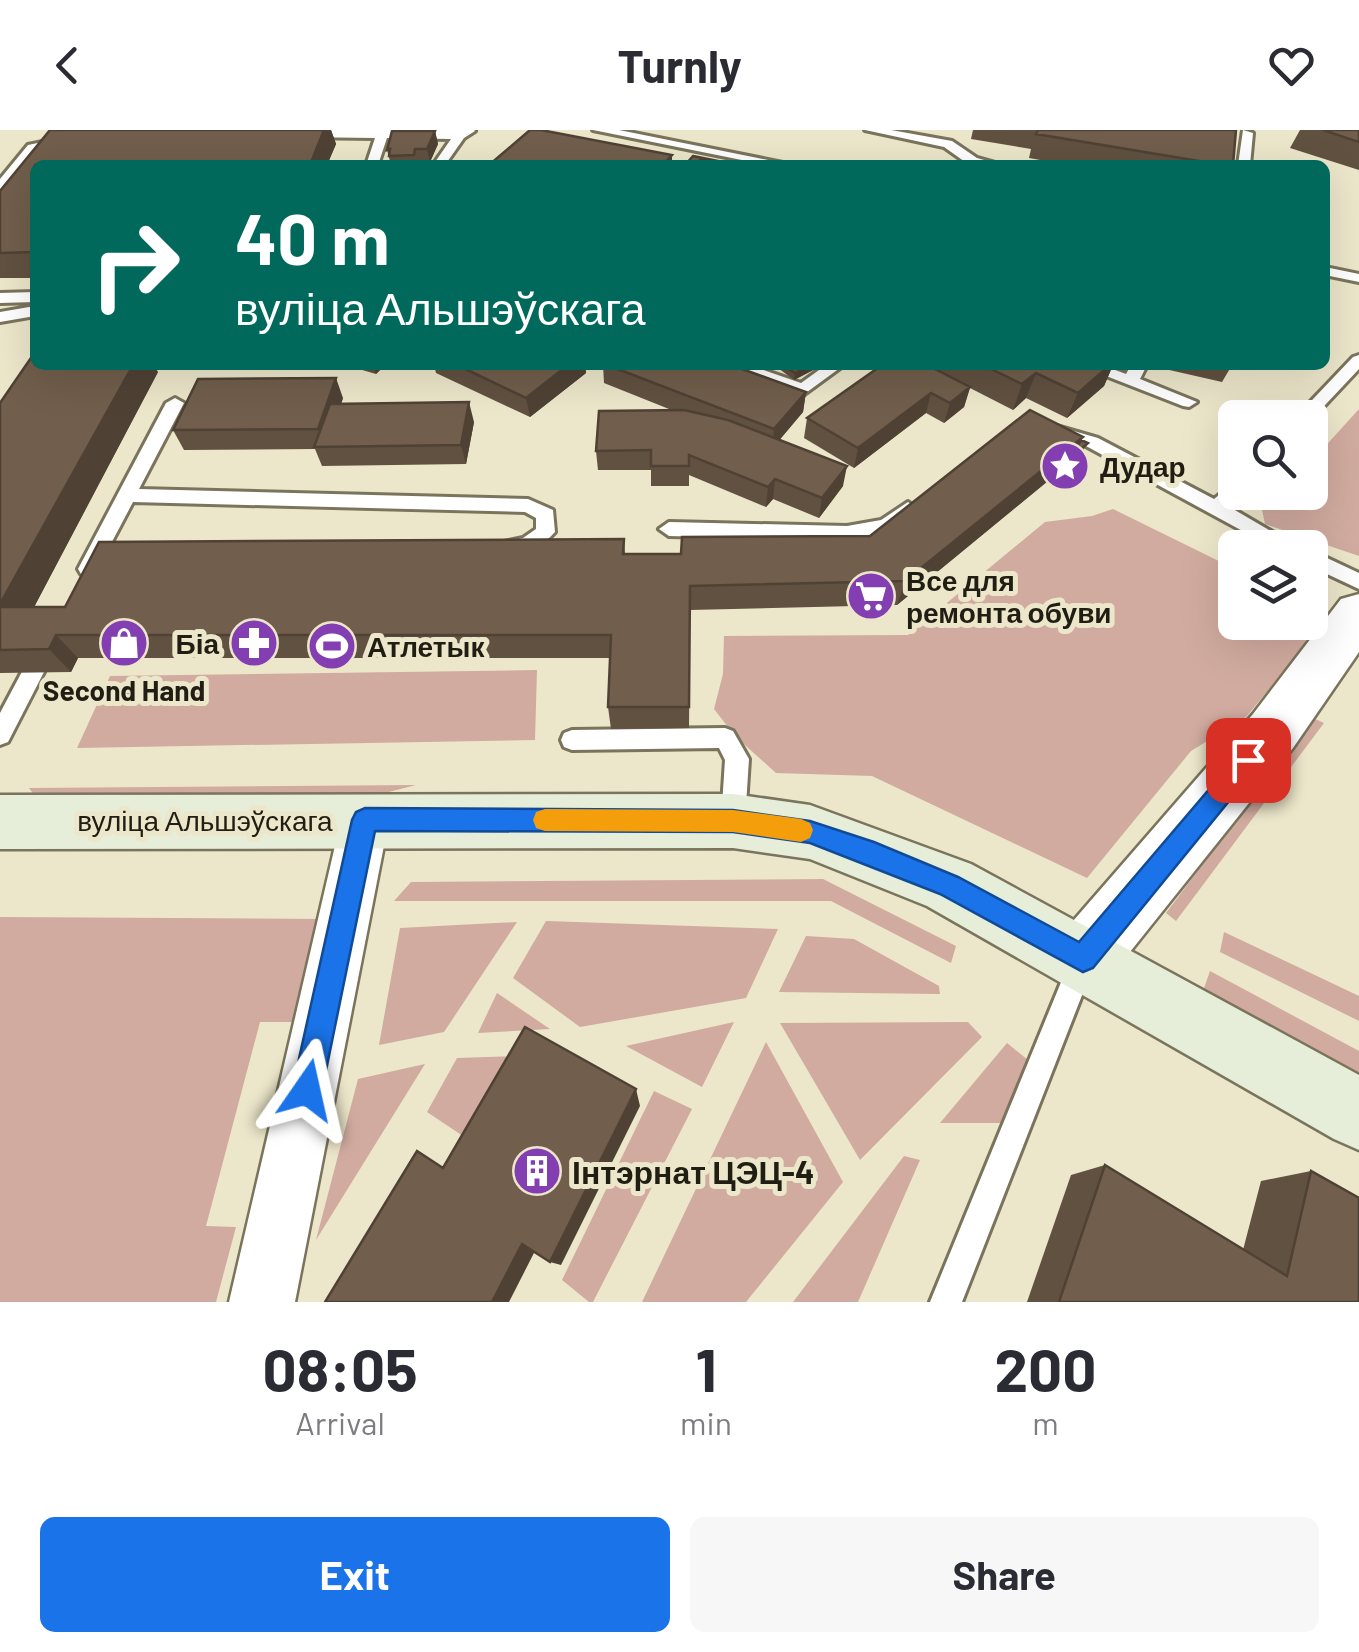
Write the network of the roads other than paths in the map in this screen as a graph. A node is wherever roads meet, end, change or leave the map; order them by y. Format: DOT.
graph roads {
  1 [pos="600,130"];
  2 [pos="870,130"];
  3 [pos="955,130"];
  4 [pos="471,132"];
  5 [pos="1245,132"];
  6 [pos="286,134"];
  7 [pos="382,135"];
  8 [pos="76,141"];
  9 [pos="948,144"];
  10 [pos="374,160"];
  11 [pos="443,160"];
  12 [pos="746,160"];
  13 [pos="972,160"];
  14 [pos="1244,160"];
  15 [pos="0,188"];
  16 [pos="1330,273"];
  17 [pos="1359,278"];
  18 [pos="30,297"];
  19 [pos="0,298"];
  20 [pos="30,313"];
  21 [pos="0,317"];
  22 [pos="1359,360"];
  23 [pos="747,370"];
  24 [pos="829,370"];
  25 [pos="1135,373"];
  26 [pos="1320,400"];
  27 [pos="1189,402"];
  28 [pos="176,403"];
  29 [pos="1033,429"];
  30 [pos="928,494"];
  31 [pos="128,495"];
  32 [pos="1218,505"];
  33 [pos="1214,509"];
  34 [pos="669,529"];
  35 [pos="1255,530"];
  36 [pos="479,551"];
  37 [pos="83,580"];
  38 [pos="1328,581"];
  39 [pos="1356,619"];
  40 [pos="33,672"];
  41 [pos="0,735"];
  42 [pos="572,740"];
  43 [pos="365,820"];
  44 [pos="733,821"];
  45 [pos="0,822"];
  46 [pos="1083,959"];
  47 [pos="1359,1114"];
  48 [pos="262,1302"];
  49 [pos="946,1302"];
  1 -- 12 [label="lane"];
  2 -- 9 [label="lane"];
  3 -- 9 [label="lane"];
  4 -- 7 [label="lane"];
  4 -- 11 [label="lane"];
  5 -- 14 [label="lane"];
  6 -- 7 [label="lane"];
  7 -- 10 [label="lane"];
  8 -- 15 [label="lane"];
  9 -- 13 [label="lane"];
  16 -- 17 [label="lane"];
  18 -- 19 [label="lane"];
  20 -- 21 [label="lane"];
  22 -- 26 [label="lane"];
  23 -- 24 [label="lane"];
  25 -- 27 [label="lane"];
  28 -- 31 [label="lane"];
  29 -- 33 [label="lane"];
  30 -- 34 [label="lane"];
  31 -- 36 [label="lane"];
  31 -- 37 [label="lane"];
  32 -- 33 [label="lane"];
  33 -- 35 [label="lane"];
  38 -- 39 [label="lane"];
  39 -- 46 [label="street"];
  40 -- 41 [label="lane"];
  42 -- 44 [label="lane"];
  43 -- 44 [label="main road, вуліца Альшэўскага"];
  43 -- 45 [label="main road, вуліца Альшэўскага"];
  43 -- 48 [label="street"];
  44 -- 46 [label="main road, вуліца Альшэўскага"];
  46 -- 47 [label="main road, вуліца Альшэўскага"];
  46 -- 49 [label="lane"];
}
